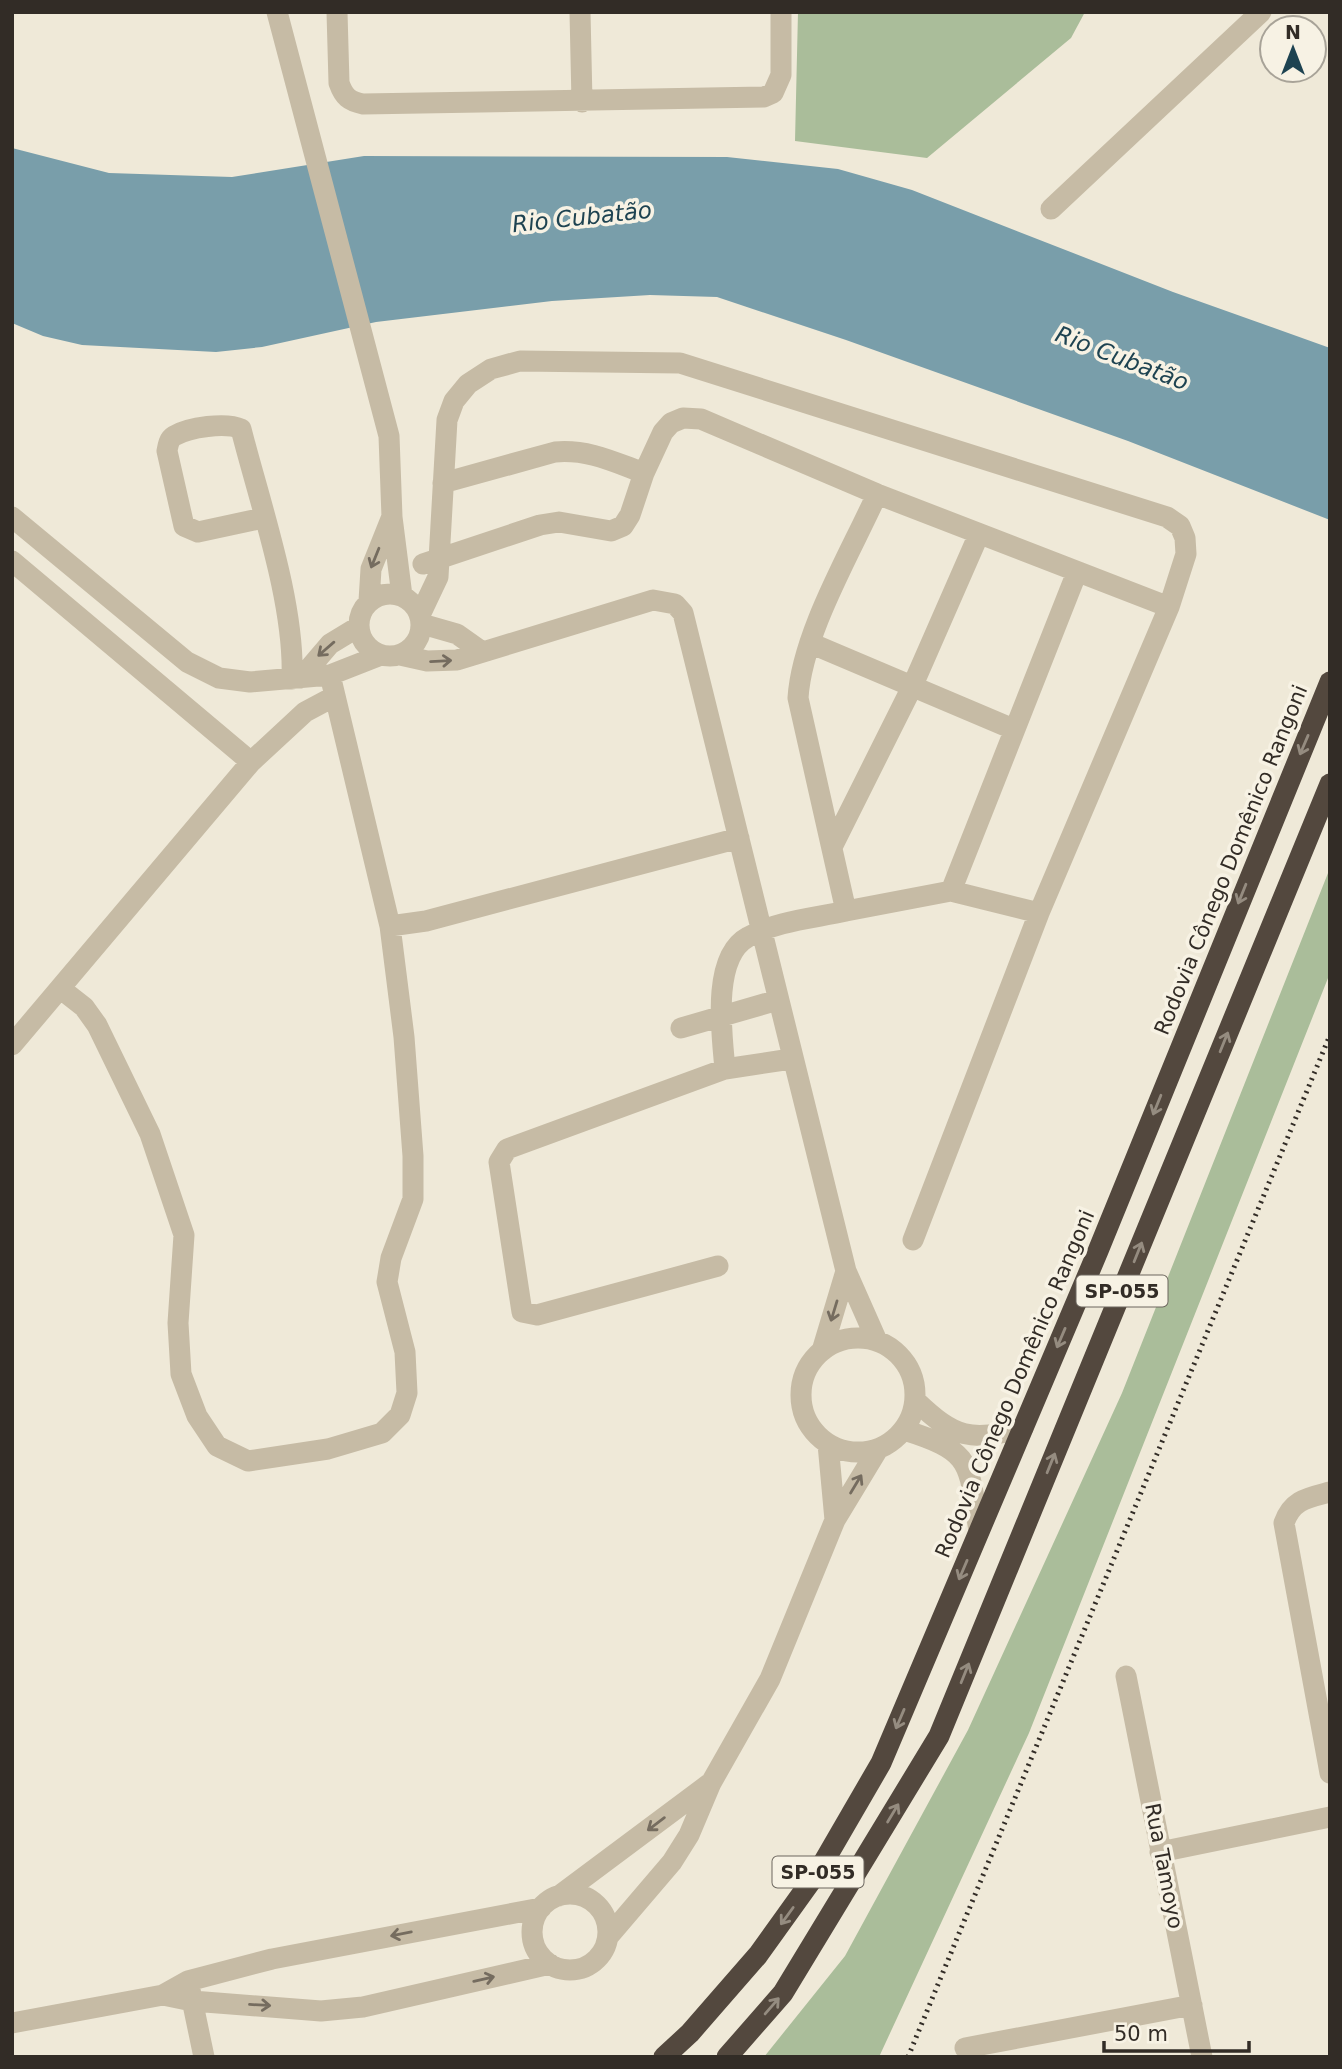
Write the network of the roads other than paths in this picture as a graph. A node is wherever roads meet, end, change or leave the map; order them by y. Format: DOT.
graph roads {
  1 [pos="277,12"];
  2 [pos="337,12"];
  3 [pos="580,12"];
  4 [pos="781,12"];
  5 [pos="1261,12"];
  6 [pos="582,102"];
  7 [pos="1051,209"];
  8 [pos="644,473"];
  9 [pos="443,483"];
  10 [pos="877,495"];
  11 [pos="12,517"];
  12 [pos="391,517"];
  13 [pos="264,519"];
  14 [pos="979,534"];
  15 [pos="434,557"];
  16 [pos="12,561"];
  17 [pos="1077,572"];
  18 [pos="369,601"];
  19 [pos="1169,607"];
  20 [pos="413,608"];
  21 [pos="358,627"];
  22 [pos="810,643"];
  23 [pos="481,651"];
  24 [pos="390,655"];
  25 [pos="330,675"];
  26 [pos="296,678"];
  27 [pos="1330,682"];
  28 [pos="912,687"];
  29 [pos="335,696"];
  30 [pos="1013,729"];
  31 [pos="251,762"];
  32 [pos="1330,784"];
  33 [pos="739,838"];
  34 [pos="832,847"];
  35 [pos="951,891"];
  36 [pos="846,911"];
  37 [pos="1039,913"];
  38 [pos="390,926"];
  39 [pos="762,931"];
  40 [pos="61,989"];
  41 [pos="778,1000"];
  42 [pos="720,1016"];
  43 [pos="681,1028"];
  44 [pos="12,1045"];
  45 [pos="791,1059"];
  46 [pos="725,1069"];
  47 [pos="913,1240"];
  48 [pos="718,1266"];
  49 [pos="846,1271"];
  50 [pos="877,1341"];
  51 [pos="822,1351"];
  52 [pos="916,1401"];
  53 [pos="1023,1428"];
  54 [pos="904,1430"];
  55 [pos="828,1444"];
  56 [pos="878,1449"];
  57 [pos="1330,1492"];
  58 [pos="835,1520"];
  59 [pos="979,1531"];
  60 [pos="1126,1676"];
  61 [pos="1330,1773"];
  62 [pos="711,1783"];
  63 [pos="1330,1817"];
  64 [pos="1160,1852"];
  65 [pos="550,1902"];
  66 [pos="607,1937"];
  67 [pos="550,1964"];
  68 [pos="190,1991"];
  69 [pos="1192,2005"];
  70 [pos="12,2023"];
  71 [pos="965,2048"];
  72 [pos="204,2057"];
  73 [pos="664,2057"];
  74 [pos="727,2057"];
  75 [pos="1202,2057"];
  1 -- 12 [label="street"];
  2 -- 6 [label="street"];
  3 -- 6 [label="street"];
  4 -- 6 [label="street"];
  5 -- 7 [label="street"];
  8 -- 9 [label="street"];
  8 -- 10 [label="street"];
  8 -- 15 [label="street"];
  9 -- 15 [label="street"];
  9 -- 19 [label="street"];
  10 -- 14 [label="street"];
  10 -- 22 [label="street"];
  11 -- 26 [label="street"];
  12 -- 18 [label="street, one-way"];
  12 -- 20 [label="street"];
  13 -- 13 [label="street"];
  13 -- 26 [label="street"];
  14 -- 17 [label="street"];
  14 -- 28 [label="street"];
  15 -- 20 [label="street"];
  16 -- 31 [label="street"];
  17 -- 19 [label="street"];
  17 -- 30 [label="street"];
  18 -- 20 [label="street"];
  18 -- 21 [label="street"];
  19 -- 37 [label="street"];
  20 -- 23 [label="street"];
  20 -- 24 [label="street"];
  21 -- 24 [label="street"];
  21 -- 26 [label="street, one-way"];
  22 -- 28 [label="street"];
  22 -- 34 [label="street"];
  24 -- 23 [label="street, one-way"];
  23 -- 33 [label="street"];
  24 -- 25 [label="street"];
  25 -- 26 [label="street"];
  25 -- 29 [label="street"];
  27 -- 53 [label="highway, Rodovia Cônego Domênico Rangoni / SP-055, one-way"];
  28 -- 30 [label="street"];
  28 -- 34 [label="street"];
  29 -- 31 [label="street"];
  29 -- 38 [label="street"];
  30 -- 35 [label="street"];
  31 -- 40 [label="street"];
  74 -- 32 [label="highway, SP-055, one-way"];
  33 -- 38 [label="street"];
  33 -- 39 [label="street"];
  34 -- 36 [label="street"];
  35 -- 36 [label="street"];
  35 -- 37 [label="street"];
  36 -- 39 [label="street"];
  37 -- 47 [label="street"];
  38 -- 40 [label="street"];
  39 -- 41 [label="street"];
  39 -- 42 [label="street"];
  40 -- 44 [label="street"];
  41 -- 42 [label="street"];
  41 -- 45 [label="street"];
  42 -- 43 [label="street"];
  42 -- 46 [label="street"];
  45 -- 46 [label="street"];
  45 -- 49 [label="street"];
  46 -- 48 [label="street"];
  49 -- 50 [label="street"];
  49 -- 51 [label="street, one-way"];
  50 -- 51 [label="street"];
  50 -- 52 [label="street"];
  51 -- 55 [label="street"];
  52 -- 53 [label="street"];
  52 -- 54 [label="street"];
  53 -- 59 [label="highway, Rodovia Cônego Domênico Rangoni / SP-055"];
  54 -- 56 [label="street"];
  54 -- 59 [label="street"];
  55 -- 56 [label="street"];
  55 -- 58 [label="street"];
  58 -- 56 [label="street, one-way"];
  57 -- 61 [label="street"];
  58 -- 62 [label="street"];
  59 -- 73 [label="highway, Rodovia Cônego Domênico Rangoni / SP-055, one-way"];
  60 -- 64 [label="street, Rua Tamoyo"];
  62 -- 65 [label="street, one-way"];
  62 -- 66 [label="street"];
  63 -- 64 [label="street"];
  64 -- 69 [label="street, Rua Tamoyo"];
  65 -- 66 [label="street"];
  65 -- 67 [label="street"];
  65 -- 68 [label="street, one-way"];
  66 -- 67 [label="street"];
  68 -- 67 [label="street, one-way"];
  68 -- 70 [label="street"];
  68 -- 72 [label="street"];
  69 -- 71 [label="street"];
  69 -- 75 [label="street, Rua Tamoyo"];
}
